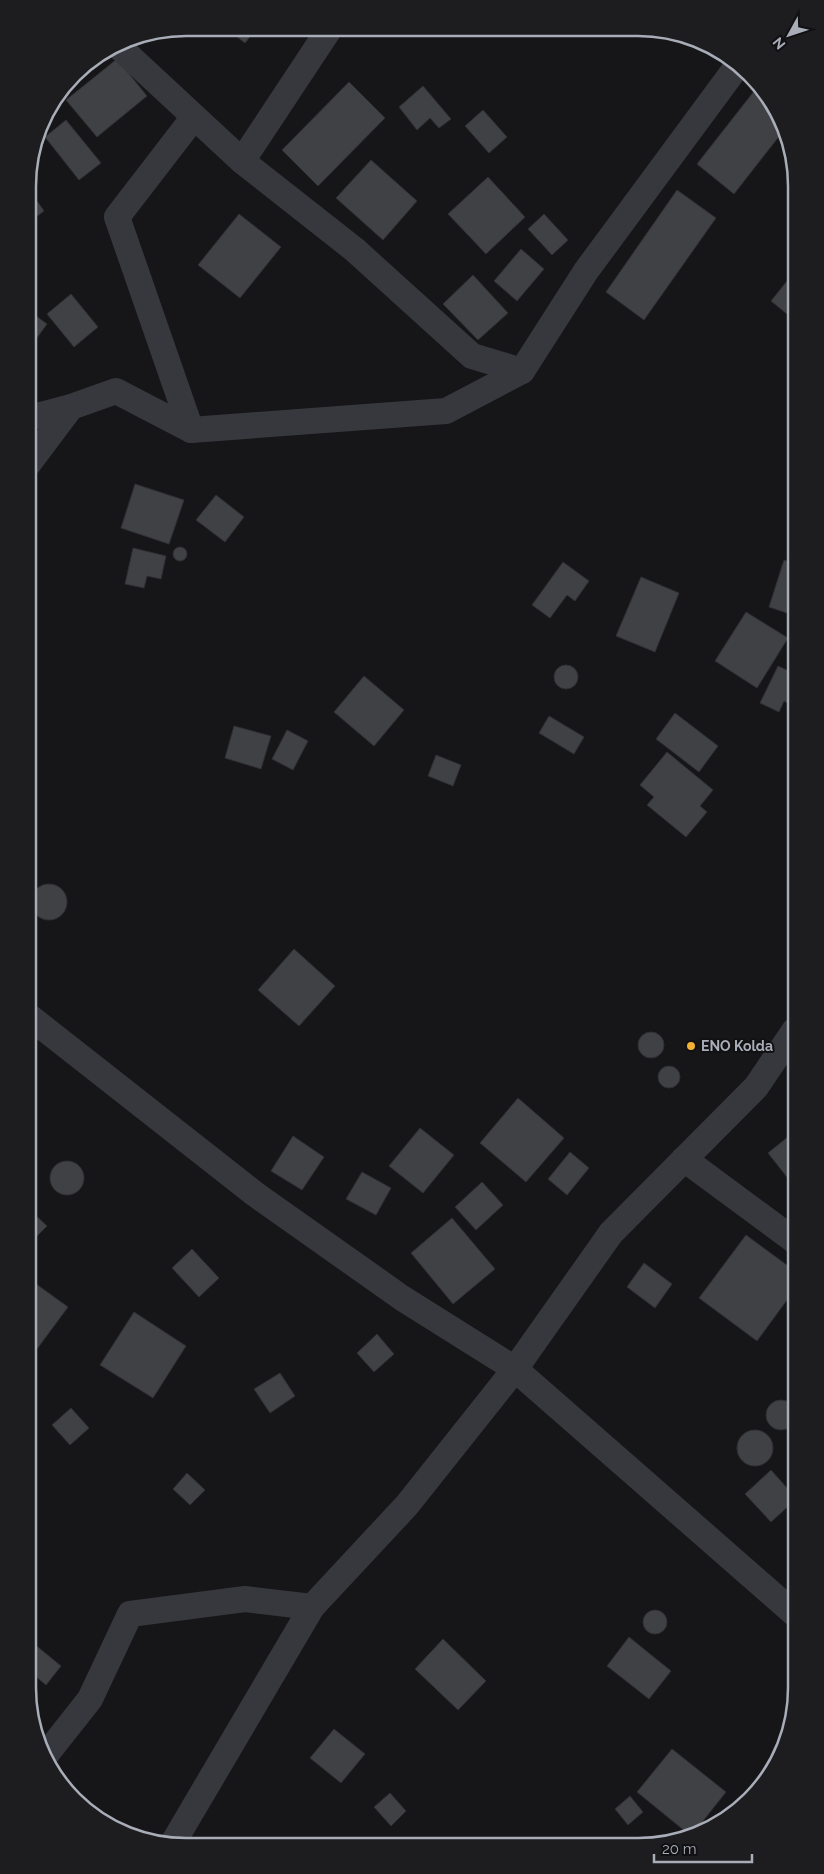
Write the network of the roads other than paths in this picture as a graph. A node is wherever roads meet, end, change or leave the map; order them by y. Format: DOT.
graph roads {
  1 [pos="324,37"];
  2 [pos="123,51"];
  3 [pos="734,71"];
  4 [pos="194,117"];
  5 [pos="242,161"];
  6 [pos="522,371"];
  7 [pos="71,407"];
  8 [pos="37,416"];
  9 [pos="191,430"];
  10 [pos="37,453"];
  11 [pos="36,1022"];
  12 [pos="787,1041"];
  13 [pos="684,1159"];
  14 [pos="787,1235"];
  15 [pos="515,1369"];
  16 [pos="312,1607"];
  17 [pos="787,1607"];
  18 [pos="50,1750"];
  19 [pos="177,1837"];
  1 -- 5 [label="street"];
  2 -- 4 [label="street"];
  3 -- 6 [label="street"];
  4 -- 5 [label="street"];
  4 -- 9 [label="street"];
  5 -- 6 [label="street"];
  6 -- 9 [label="street"];
  7 -- 8 [label="street"];
  7 -- 9 [label="street"];
  7 -- 10 [label="street"];
  11 -- 15 [label="street"];
  12 -- 13 [label="street"];
  13 -- 14 [label="street"];
  13 -- 15 [label="street"];
  15 -- 16 [label="street"];
  15 -- 17 [label="street"];
  16 -- 18 [label="street"];
  16 -- 19 [label="street"];
}
